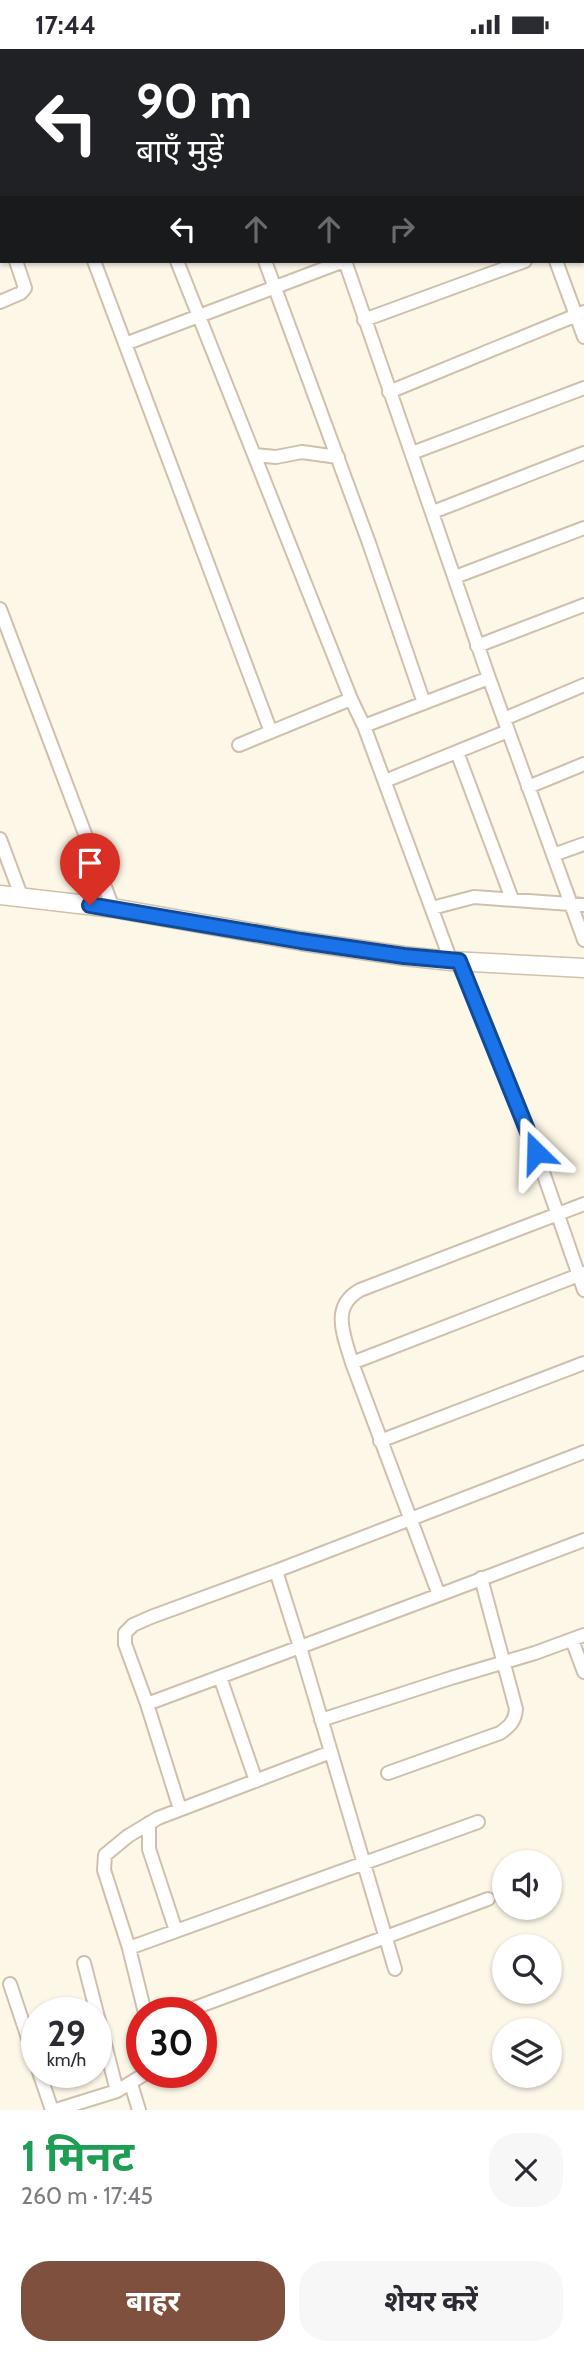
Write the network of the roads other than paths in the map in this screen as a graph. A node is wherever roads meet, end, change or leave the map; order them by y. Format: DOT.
graph roads {
  1 [pos="17,263"];
  2 [pos="95,263"];
  3 [pos="178,263"];
  4 [pos="266,263"];
  5 [pos="338,263"];
  6 [pos="345,263"];
  7 [pos="519,263"];
  8 [pos="557,263"];
  9 [pos="275,286"];
  10 [pos="0,302"];
  11 [pos="580,314"];
  12 [pos="197,315"];
  13 [pos="363,320"];
  14 [pos="584,337"];
  15 [pos="125,344"];
  16 [pos="584,388"];
  17 [pos="389,392"];
  18 [pos="412,453"];
  19 [pos="584,453"];
  20 [pos="254,455"];
  21 [pos="338,457"];
  22 [pos="433,512"];
  23 [pos="584,528"];
  24 [pos="455,577"];
  25 [pos="584,605"];
  26 [pos="0,609"];
  27 [pos="477,646"];
  28 [pos="489,678"];
  29 [pos="584,685"];
  30 [pos="351,699"];
  31 [pos="424,702"];
  32 [pos="506,725"];
  33 [pos="364,726"];
  34 [pos="271,732"];
  35 [pos="239,745"];
  36 [pos="457,752"];
  37 [pos="584,764"];
  38 [pos="384,781"];
  39 [pos="528,787"];
  40 [pos="0,839"];
  41 [pos="584,844"];
  42 [pos="553,855"];
  43 [pos="0,895"];
  44 [pos="22,898"];
  45 [pos="512,899"];
  46 [pos="577,905"];
  47 [pos="113,908"];
  48 [pos="432,908"];
  49 [pos="584,940"];
  50 [pos="455,961"];
  51 [pos="584,968"];
  52 [pos="584,1204"];
  53 [pos="559,1214"];
  54 [pos="582,1274"];
  55 [pos="584,1290"];
  56 [pos="352,1363"];
  57 [pos="584,1363"];
  58 [pos="380,1441"];
  59 [pos="584,1453"];
  60 [pos="411,1519"];
  61 [pos="584,1540"];
  62 [pos="276,1571"];
  63 [pos="481,1578"];
  64 [pos="439,1595"];
  65 [pos="578,1638"];
  66 [pos="300,1647"];
  67 [pos="502,1662"];
  68 [pos="584,1672"];
  69 [pos="220,1677"];
  70 [pos="147,1704"];
  71 [pos="321,1720"];
  72 [pos="331,1752"];
  73 [pos="387,1773"];
  74 [pos="256,1781"];
  75 [pos="180,1809"];
  76 [pos="478,1822"];
  77 [pos="148,1829"];
  78 [pos="362,1863"];
  79 [pos="488,1899"];
  80 [pos="176,1931"];
  81 [pos="385,1937"];
  82 [pos="129,1948"];
  83 [pos="84,1963"];
  84 [pos="395,1969"];
  85 [pos="10,1984"];
  86 [pos="141,1997"];
  87 [pos="217,2000"];
  88 [pos="21,2017"];
  89 [pos="126,2086"];
  90 [pos="45,2088"];
  91 [pos="132,2088"];
  92 [pos="117,2091"];
  93 [pos="54,2110"];
  94 [pos="139,2110"];
  1 -- 10 [label="street"];
  2 -- 15 [label="street"];
  3 -- 12 [label="street"];
  4 -- 9 [label="street"];
  5 -- 9 [label="street"];
  6 -- 13 [label="street"];
  7 -- 13 [label="street"];
  8 -- 11 [label="street"];
  9 -- 12 [label="street"];
  9 -- 21 [label="street"];
  11 -- 14 [label="street"];
  11 -- 17 [label="street"];
  12 -- 15 [label="street"];
  12 -- 20 [label="street"];
  13 -- 17 [label="street"];
  15 -- 34 [label="street"];
  16 -- 18 [label="street"];
  17 -- 18 [label="street"];
  18 -- 22 [label="street"];
  19 -- 22 [label="street"];
  20 -- 21 [label="street"];
  20 -- 30 [label="street"];
  21 -- 31 [label="street"];
  22 -- 24 [label="street"];
  23 -- 24 [label="street"];
  24 -- 27 [label="street"];
  25 -- 27 [label="street"];
  26 -- 47 [label="street"];
  27 -- 28 [label="street"];
  28 -- 31 [label="street"];
  28 -- 32 [label="street"];
  29 -- 32 [label="street"];
  30 -- 33 [label="street"];
  30 -- 34 [label="street"];
  31 -- 33 [label="street"];
  32 -- 36 [label="street"];
  32 -- 39 [label="street"];
  33 -- 38 [label="street"];
  34 -- 35 [label="street"];
  36 -- 38 [label="street"];
  36 -- 45 [label="street"];
  37 -- 39 [label="street"];
  38 -- 48 [label="street"];
  39 -- 42 [label="street"];
  40 -- 44 [label="street"];
  41 -- 42 [label="street"];
  42 -- 46 [label="street"];
  43 -- 44 [label="street"];
  44 -- 47 [label="street"];
  45 -- 46 [label="street"];
  45 -- 48 [label="street"];
  46 -- 49 [label="street"];
  47 -- 50 [label="street"];
  48 -- 50 [label="street"];
  50 -- 51 [label="street"];
  50 -- 53 [label="street"];
  52 -- 53 [label="street"];
  53 -- 54 [label="street"];
  53 -- 56 [label="street"];
  54 -- 55 [label="street"];
  54 -- 56 [label="street"];
  56 -- 58 [label="street"];
  57 -- 58 [label="street"];
  58 -- 60 [label="street"];
  59 -- 60 [label="street"];
  60 -- 62 [label="street"];
  60 -- 64 [label="street"];
  61 -- 63 [label="street"];
  62 -- 66 [label="street"];
  62 -- 70 [label="street"];
  63 -- 64 [label="street"];
  63 -- 67 [label="street"];
  64 -- 66 [label="street"];
  65 -- 67 [label="street"];
  65 -- 68 [label="street"];
  66 -- 69 [label="street"];
  66 -- 71 [label="street"];
  67 -- 71 [label="street"];
  67 -- 73 [label="street"];
  69 -- 70 [label="street"];
  69 -- 74 [label="street"];
  70 -- 75 [label="street"];
  71 -- 72 [label="street"];
  72 -- 74 [label="street"];
  72 -- 78 [label="street"];
  74 -- 75 [label="street"];
  75 -- 77 [label="street"];
  76 -- 78 [label="street"];
  77 -- 80 [label="street"];
  77 -- 82 [label="street"];
  78 -- 80 [label="street"];
  78 -- 81 [label="street"];
  79 -- 81 [label="street"];
  80 -- 82 [label="street"];
  81 -- 84 [label="street"];
  81 -- 87 [label="street"];
  82 -- 86 [label="street"];
  83 -- 92 [label="street"];
  85 -- 88 [label="street"];
  89 -- 92 [label="street"];
  90 -- 93 [label="street"];
  91 -- 94 [label="street"];
  92 -- 93 [label="street"];
}
